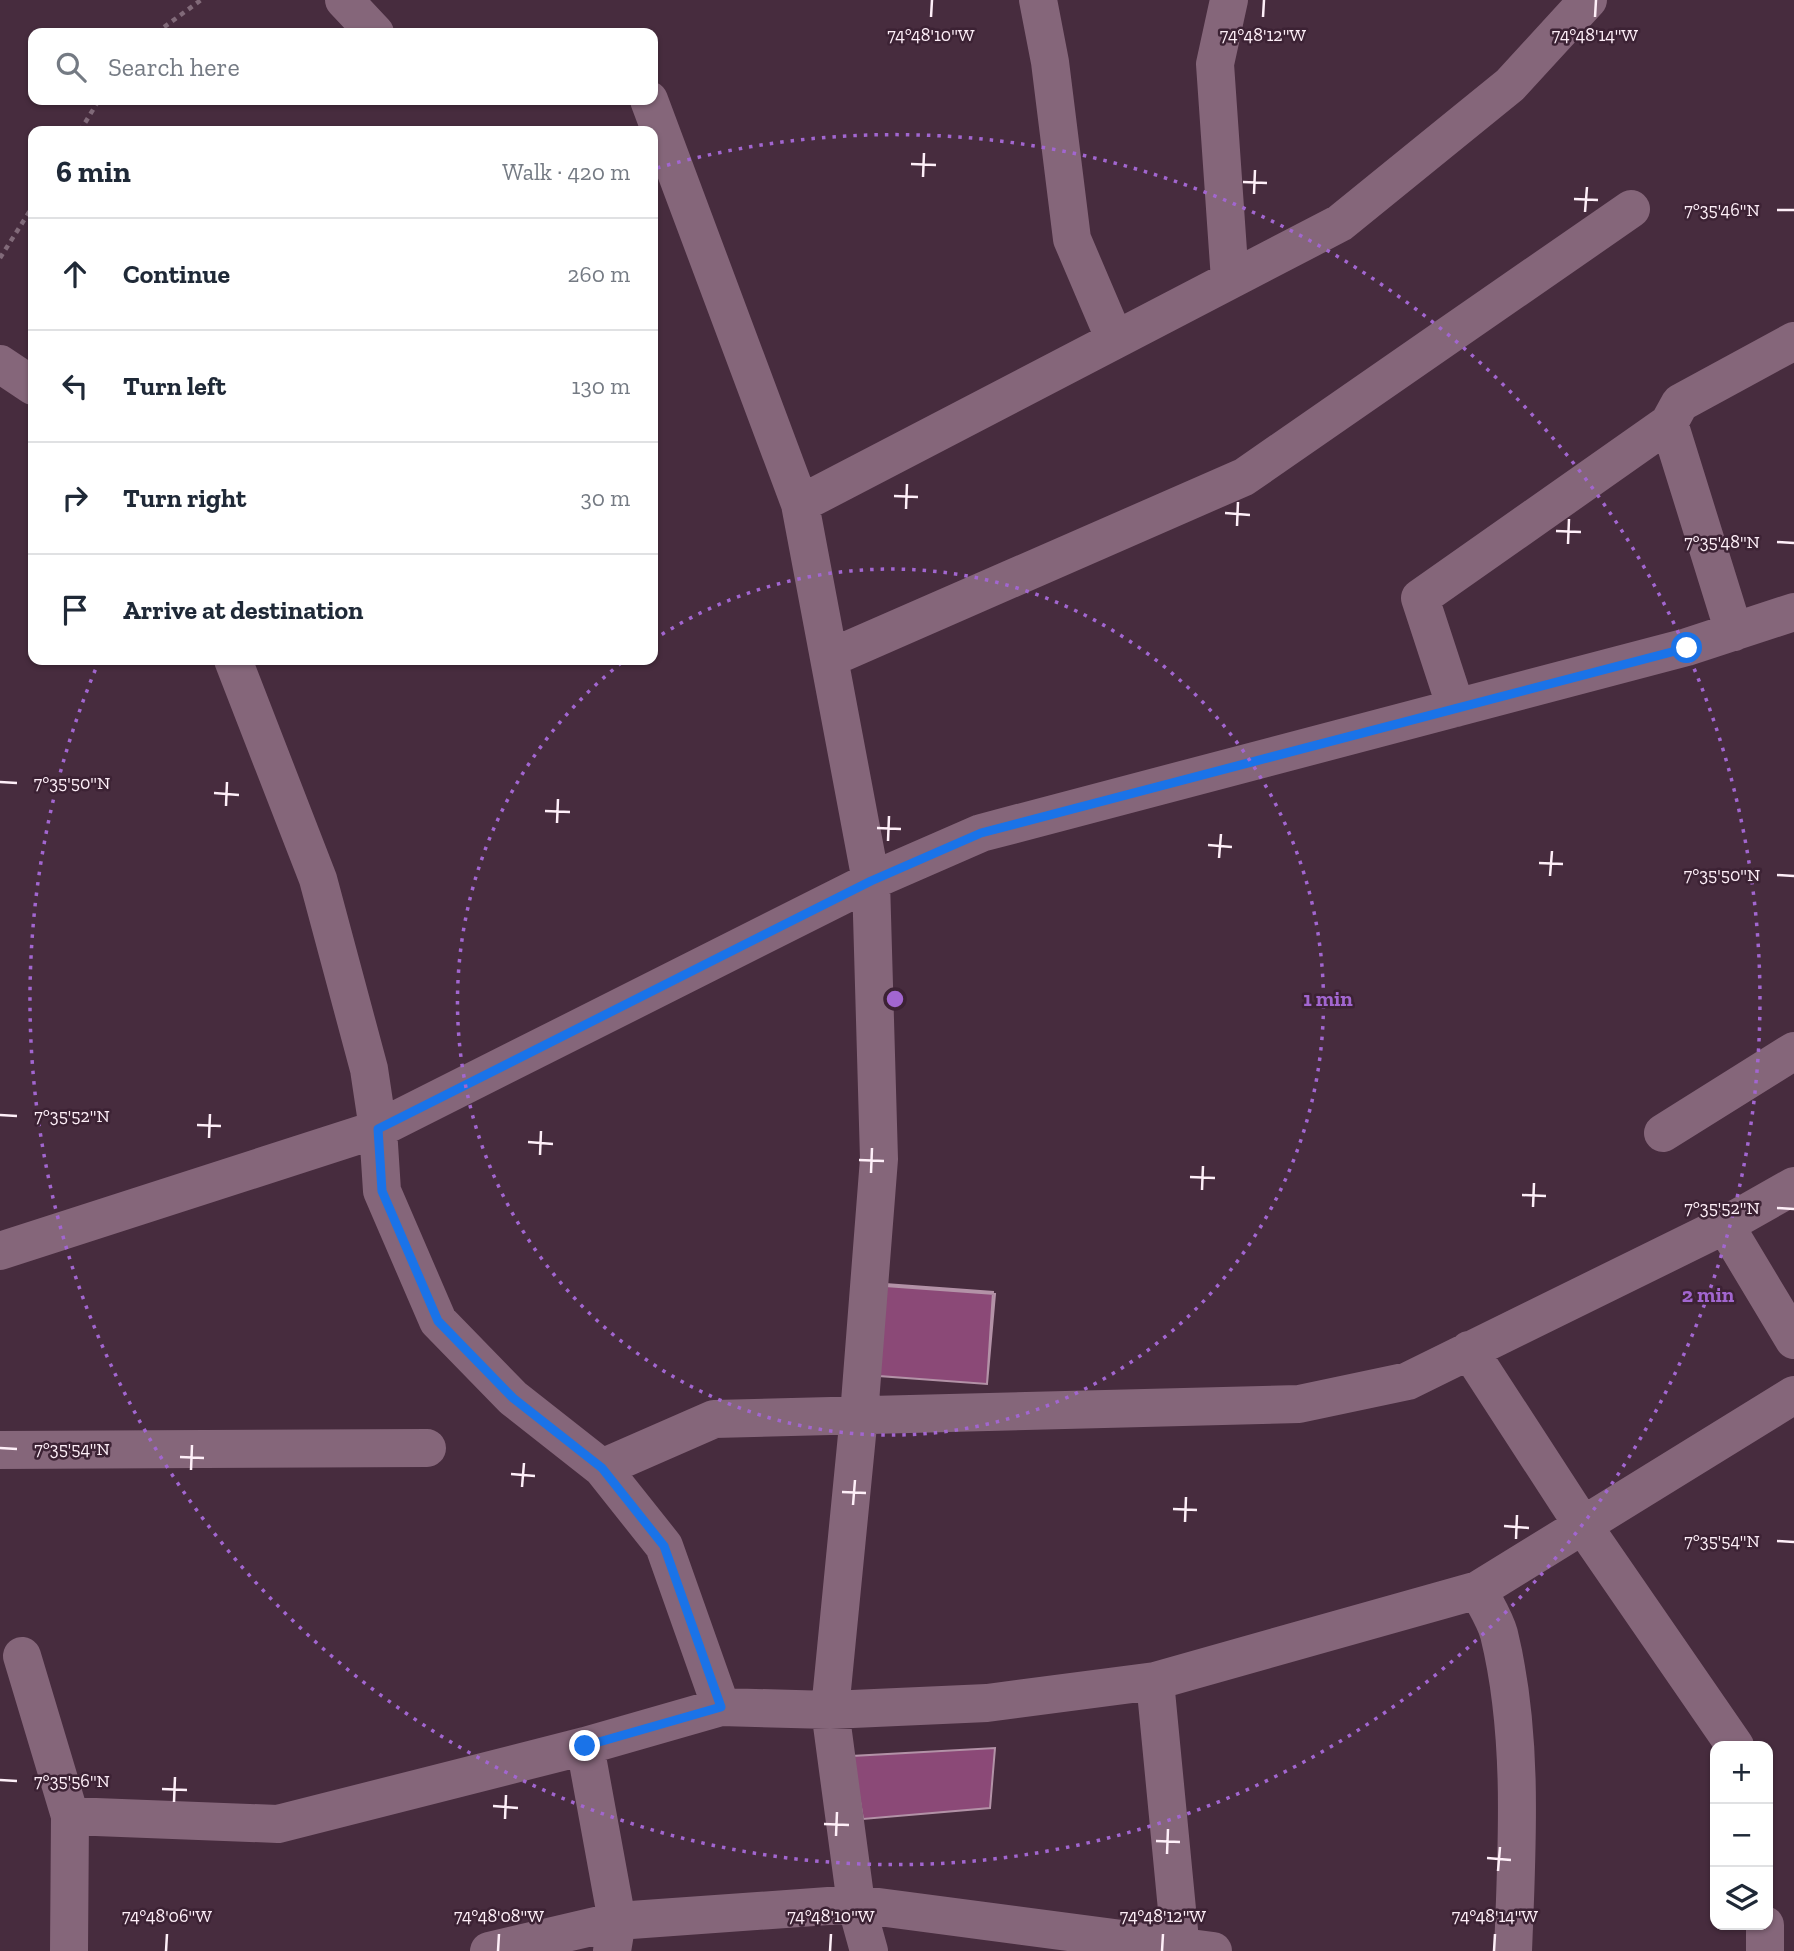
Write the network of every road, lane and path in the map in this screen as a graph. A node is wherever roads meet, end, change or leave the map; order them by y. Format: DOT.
graph roads {
  1 [pos="201,0"];
  2 [pos="344,0"];
  3 [pos="1038,0"];
  4 [pos="1229,0"];
  5 [pos="1588,0"];
  6 [pos="163,28"];
  7 [pos="370,28"];
  8 [pos="96,105"];
  9 [pos="651,105"];
  10 [pos="83,126"];
  11 [pos="1631,209"];
  12 [pos="28,214"];
  13 [pos="0,258"];
  14 [pos="1230,280"];
  15 [pos="1115,340"];
  16 [pos="1794,341"];
  17 [pos="0,364"];
  18 [pos="28,383"];
  19 [pos="1669,423"];
  20 [pos="800,504"];
  21 [pos="1794,612"];
  22 [pos="1734,632"];
  23 [pos="830,658"];
  24 [pos="237,665"];
  25 [pos="1456,708"];
  26 [pos="871,881"];
  27 [pos="1794,1051"];
  28 [pos="378,1129"];
  29 [pos="1663,1133"];
  30 [pos="1794,1186"];
  31 [pos="1725,1224"];
  32 [pos="0,1251"];
  33 [pos="1794,1340"];
  34 [pos="1469,1350"];
  35 [pos="1794,1395"];
  36 [pos="859,1415"];
  37 [pos="427,1448"];
  38 [pos="0,1450"];
  39 [pos="602,1468"];
  40 [pos="1582,1524"];
  41 [pos="1478,1590"];
  42 [pos="22,1656"];
  43 [pos="1155,1681"];
  44 [pos="721,1707"];
  45 [pos="830,1710"];
  46 [pos="1732,1741"];
  47 [pos="585,1746"];
  48 [pos="70,1816"];
  49 [pos="856,1904"];
  50 [pos="1765,1930"];
  51 [pos="614,1936"];
  52 [pos="1191,1949"];
  53 [pos="69,1951"];
  54 [pos="489,1951"];
  55 [pos="869,1951"];
  56 [pos="1513,1951"];
  57 [pos="1765,1951"];
  1 -- 6 [label="path"];
  2 -- 7 [label="street"];
  3 -- 15 [label="street"];
  4 -- 14 [label="street"];
  5 -- 14 [label="street"];
  8 -- 10 [label="path"];
  9 -- 20 [label="street"];
  11 -- 23 [label="street"];
  12 -- 13 [label="path"];
  14 -- 15 [label="street"];
  15 -- 20 [label="street"];
  16 -- 19 [label="street"];
  17 -- 18 [label="street"];
  19 -- 22 [label="street"];
  19 -- 25 [label="street"];
  20 -- 23 [label="street"];
  21 -- 22 [label="street"];
  22 -- 25 [label="street"];
  23 -- 26 [label="street"];
  24 -- 28 [label="street"];
  25 -- 26 [label="street"];
  26 -- 28 [label="street"];
  26 -- 36 [label="street"];
  27 -- 29 [label="street"];
  28 -- 32 [label="street"];
  28 -- 39 [label="street"];
  30 -- 31 [label="street"];
  31 -- 33 [label="street"];
  31 -- 34 [label="street"];
  34 -- 36 [label="street"];
  34 -- 40 [label="street"];
  35 -- 40 [label="street"];
  36 -- 39 [label="street"];
  36 -- 45 [label="street"];
  37 -- 38 [label="street"];
  39 -- 44 [label="street"];
  40 -- 41 [label="street"];
  40 -- 46 [label="street"];
  41 -- 43 [label="street"];
  41 -- 56 [label="street"];
  42 -- 48 [label="street"];
  43 -- 45 [label="street"];
  43 -- 52 [label="street"];
  44 -- 45 [label="street"];
  44 -- 47 [label="street"];
  45 -- 49 [label="street"];
  47 -- 48 [label="street"];
  47 -- 51 [label="street"];
  48 -- 53 [label="street"];
  49 -- 51 [label="street"];
  49 -- 52 [label="street"];
  49 -- 55 [label="street"];
  50 -- 57 [label="street"];
  51 -- 54 [label="street"];
}
